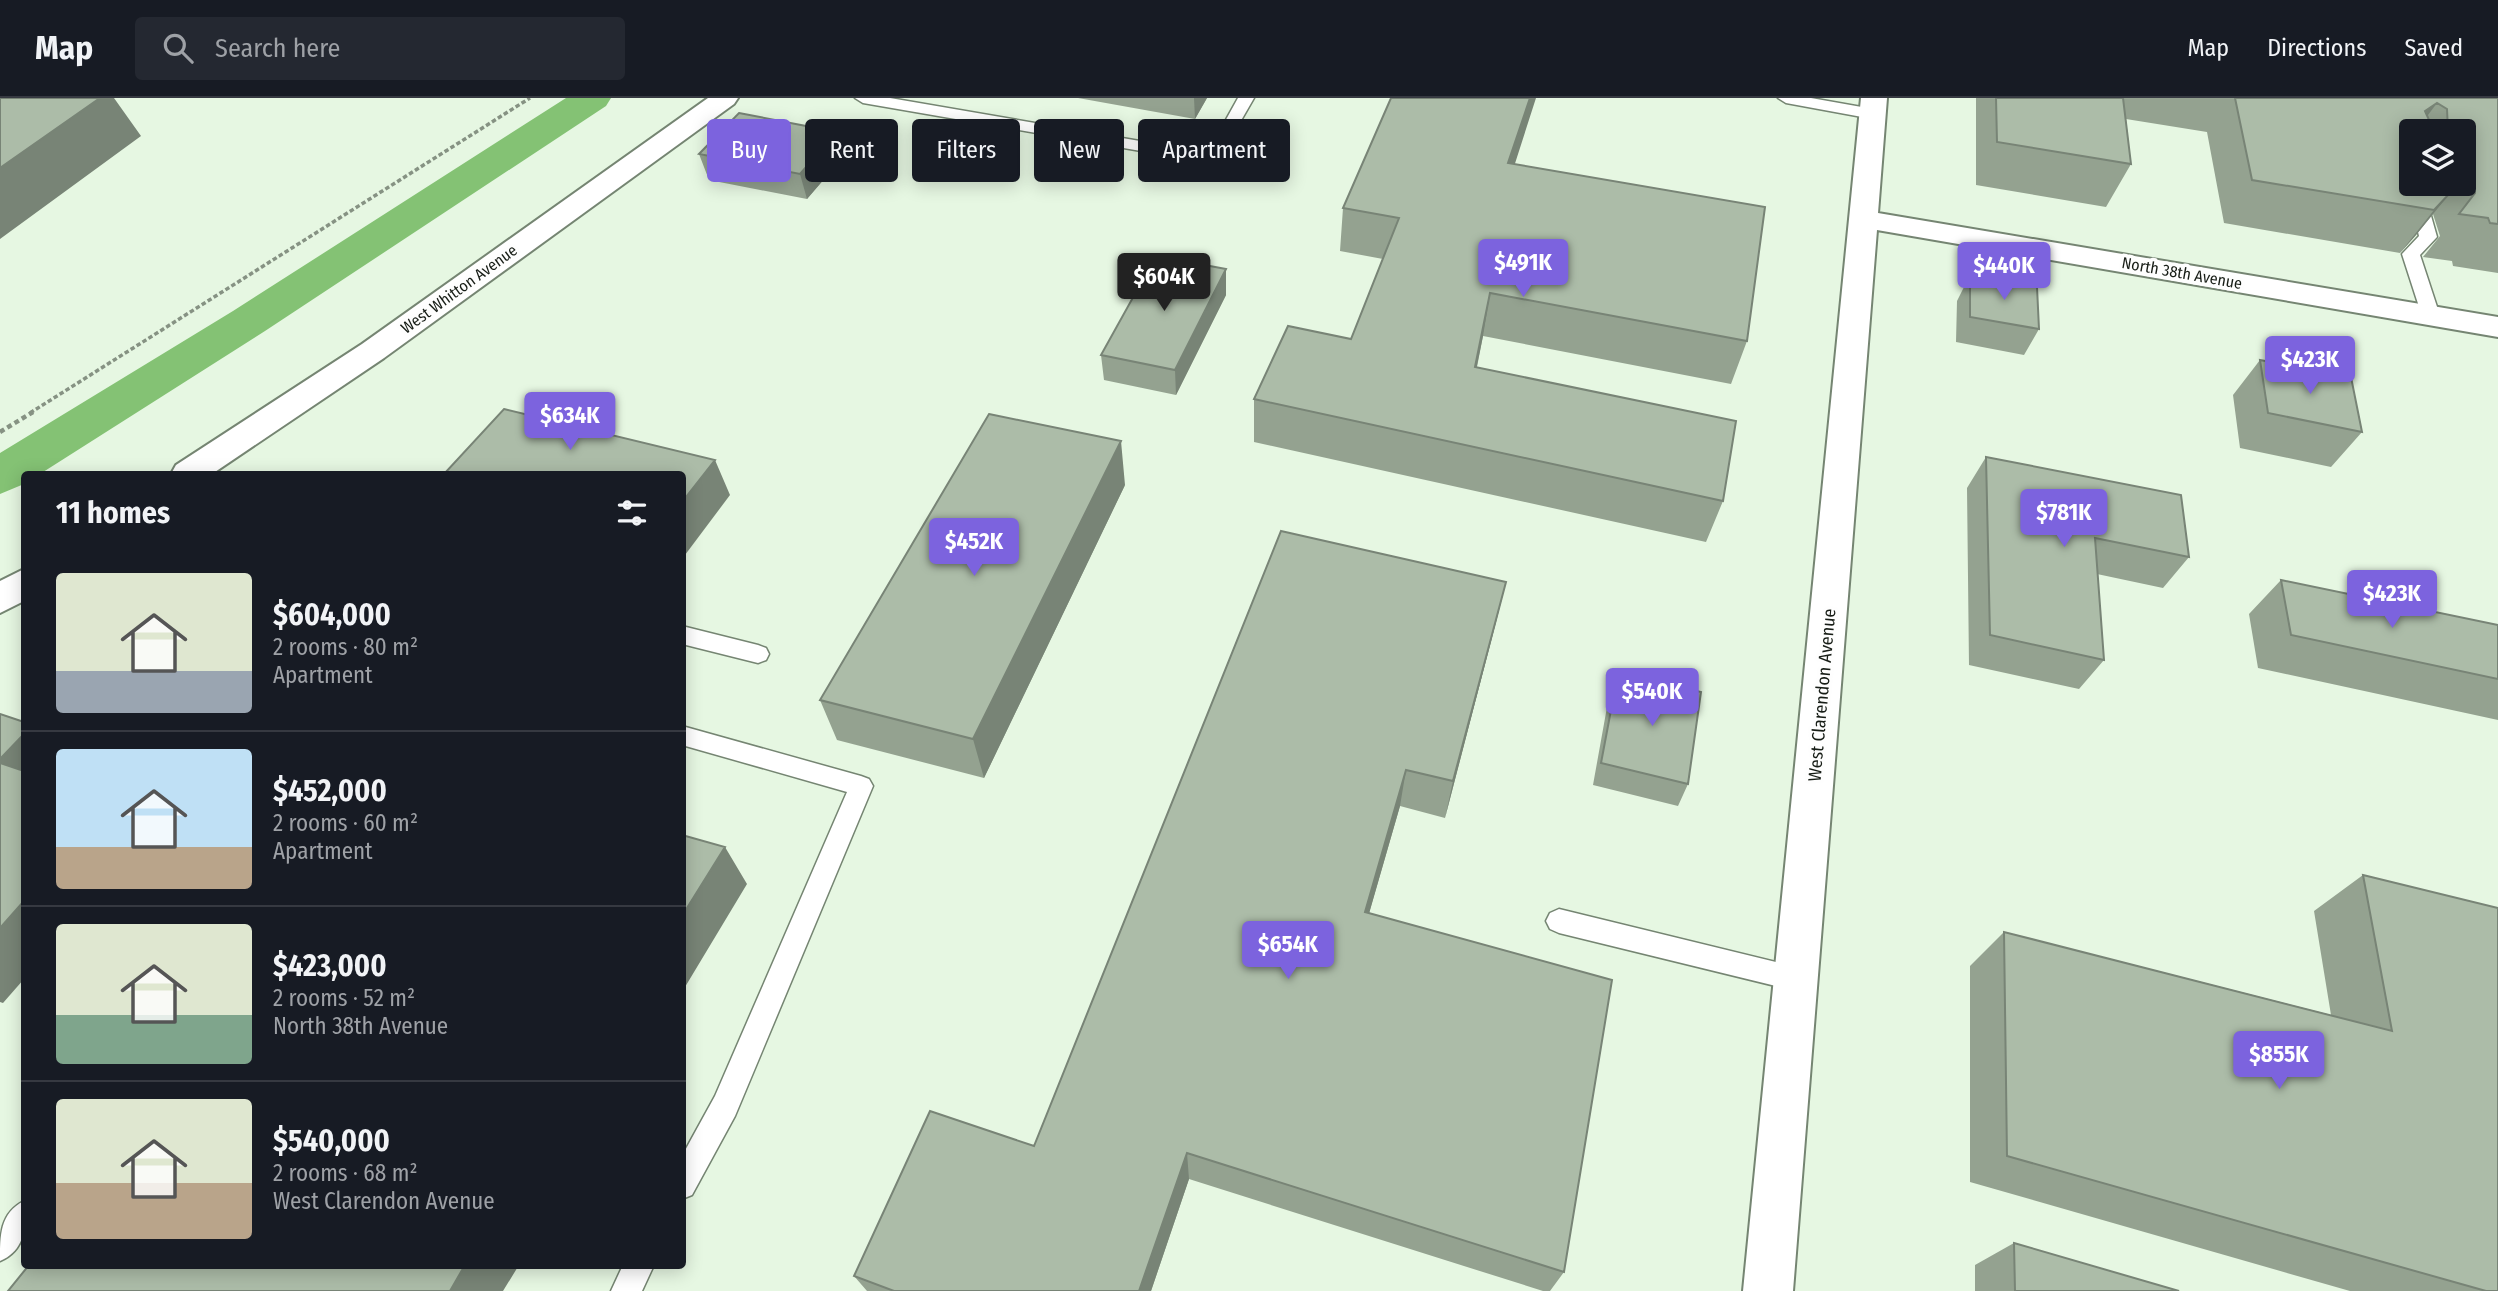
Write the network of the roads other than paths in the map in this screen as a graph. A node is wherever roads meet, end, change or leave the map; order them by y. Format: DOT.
graph roads {
  1 [pos="725,98"];
  2 [pos="863,98"];
  3 [pos="1246,98"];
  4 [pos="1786,98"];
  5 [pos="1874,106"];
  6 [pos="2417,196"];
  7 [pos="1865,219"];
  8 [pos="2431,316"];
  9 [pos="2498,327"];
  10 [pos="193,471"];
  11 [pos="21,585"];
  12 [pos="0,600"];
  13 [pos="686,636"];
  14 [pos="758,654"];
  15 [pos="686,736"];
  16 [pos="1559,921"];
  17 [pos="1796,979"];
  18 [pos="686,1178"];
  19 [pos="21,1220"];
  20 [pos="0,1246"];
  21 [pos="637,1269"];
  22 [pos="626,1291"];
  23 [pos="1768,1291"];
  1 -- 10 [label="street, West Whitton Avenue"];
  2 -- 3 [label="lane"];
  4 -- 5 [label="lane"];
  5 -- 7 [label="street, West Clarendon Avenue"];
  6 -- 8 [label="lane"];
  7 -- 8 [label="street, North 38th Avenue"];
  7 -- 17 [label="street, West Clarendon Avenue"];
  8 -- 9 [label="street, North 38th Avenue"];
  11 -- 12 [label="street"];
  13 -- 14 [label="lane"];
  15 -- 18 [label="lane"];
  16 -- 17 [label="lane"];
  17 -- 23 [label="street, West Clarendon Avenue"];
  19 -- 20 [label="lane"];
  21 -- 22 [label="lane"];
}
